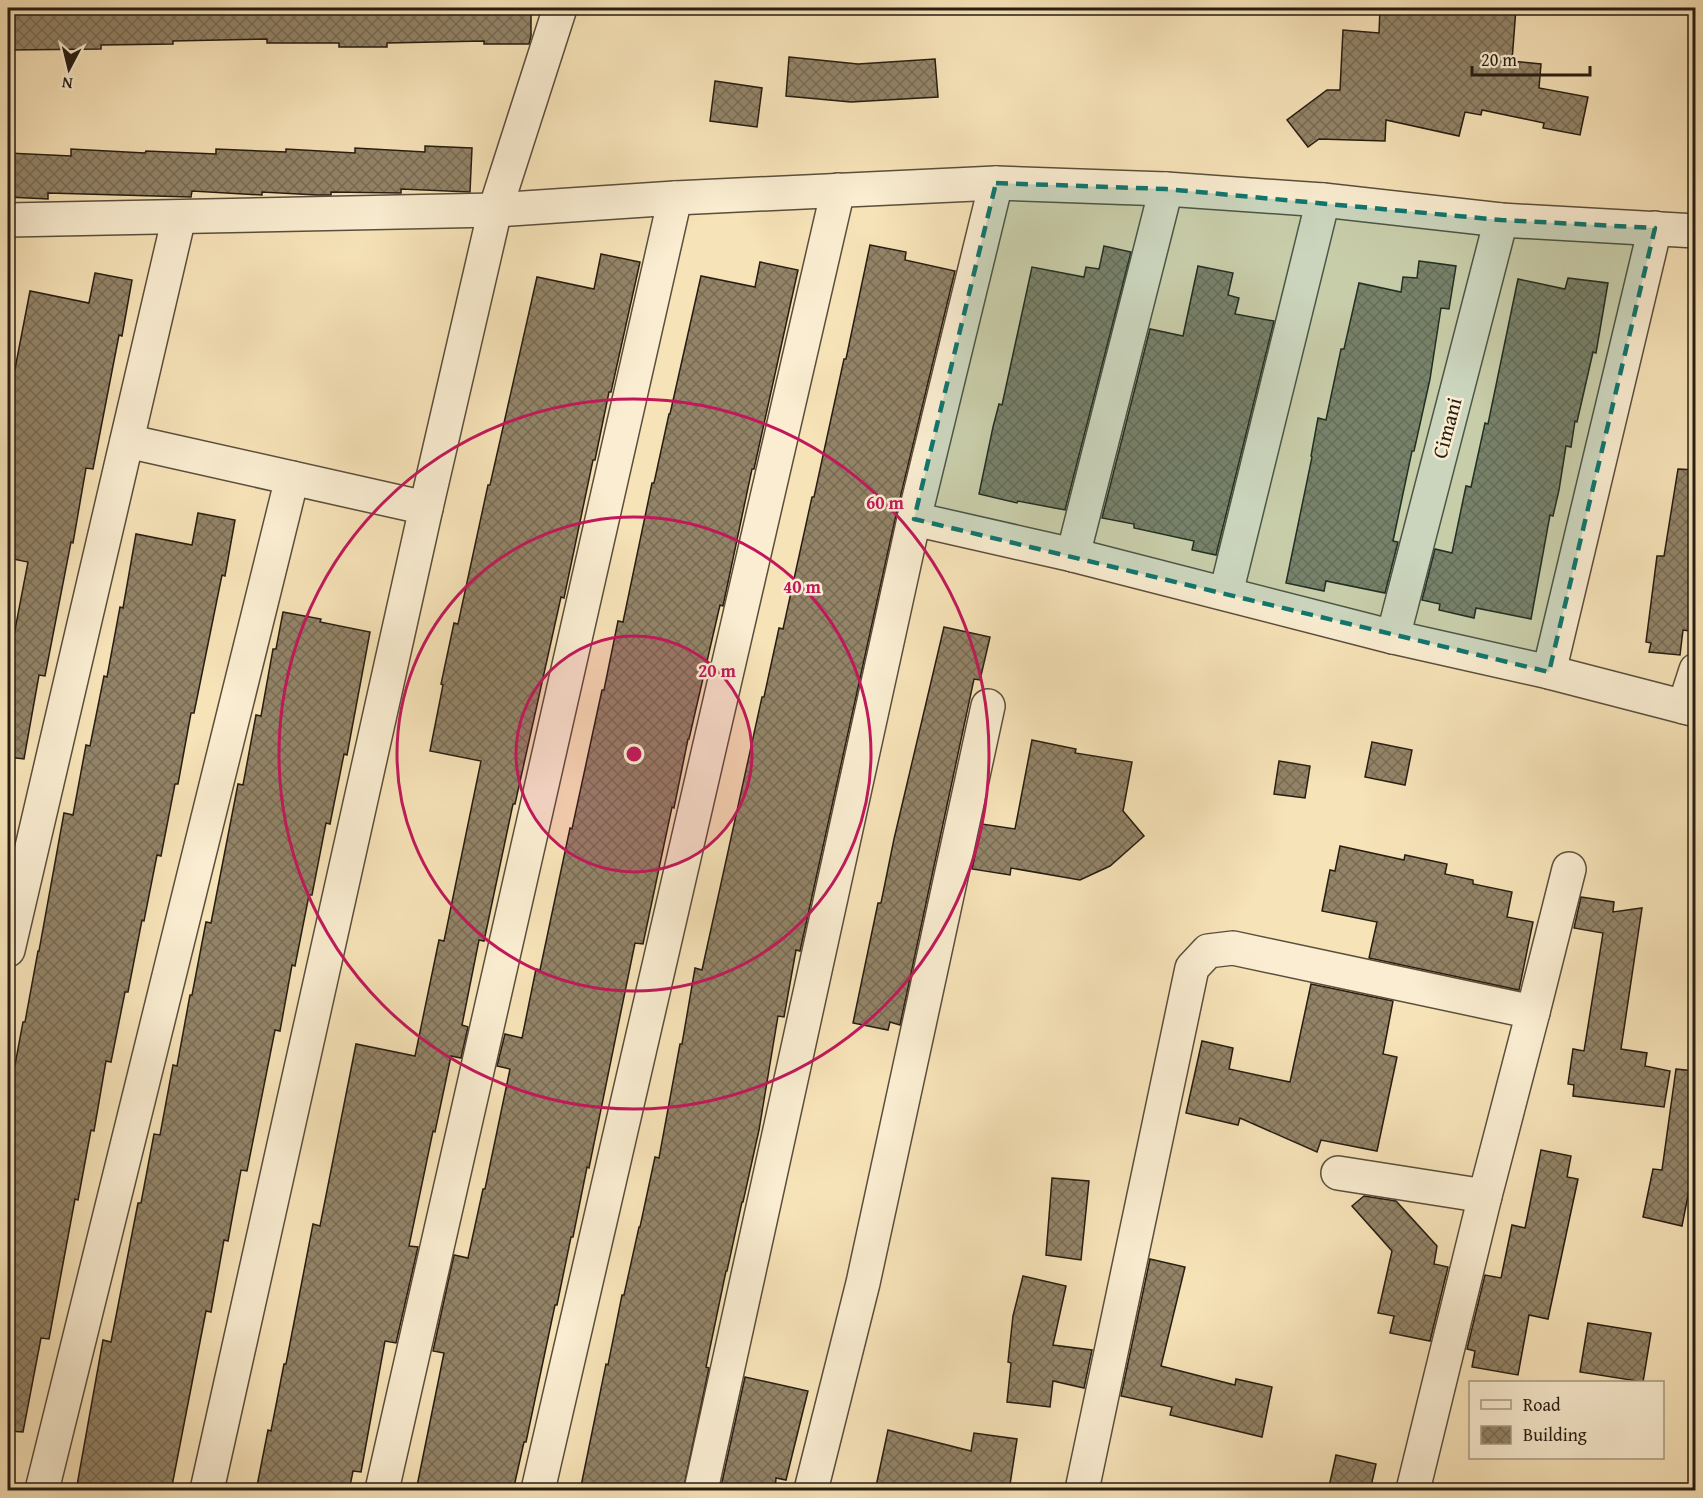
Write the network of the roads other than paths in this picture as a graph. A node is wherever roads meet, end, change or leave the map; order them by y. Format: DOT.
graph roads {
  1 [pos="560,8"];
  2 [pos="996,183"];
  3 [pos="1166,189"];
  4 [pos="838,190"];
  5 [pos="675,198"];
  6 [pos="1323,200"];
  7 [pos="495,210"];
  8 [pos="179,217"];
  9 [pos="1501,220"];
  10 [pos="8,224"];
  11 [pos="1655,228"];
  12 [pos="1695,231"];
  13 [pos="127,441"];
  14 [pos="292,478"];
  15 [pos="426,508"];
  16 [pos="914,519"];
  17 [pos="1073,555"];
  18 [pos="1226,593"];
  19 [pos="1393,637"];
  20 [pos="1695,670"];
  21 [pos="1549,672"];
  22 [pos="988,706"];
  23 [pos="1690,708"];
  24 [pos="1569,869"];
  25 [pos="8,950"];
  26 [pos="1533,1012"];
  27 [pos="1338,1173"];
  28 [pos="1485,1196"];
  29 [pos="42,1491"];
  30 [pos="207,1491"];
  31 [pos="382,1491"];
  32 [pos="538,1491"];
  33 [pos="701,1491"];
  34 [pos="811,1491"];
  35 [pos="1082,1491"];
  36 [pos="1413,1491"];
  1 -- 7 [label="street"];
  2 -- 3 [label="street"];
  2 -- 4 [label="street"];
  2 -- 16 [label="street"];
  3 -- 6 [label="street"];
  3 -- 17 [label="street"];
  4 -- 5 [label="street"];
  4 -- 32 [label="street"];
  5 -- 7 [label="street"];
  5 -- 31 [label="street"];
  6 -- 9 [label="street"];
  6 -- 18 [label="street"];
  7 -- 8 [label="street"];
  7 -- 15 [label="street"];
  8 -- 10 [label="street"];
  8 -- 13 [label="street"];
  9 -- 11 [label="street"];
  9 -- 19 [label="street, Cimani"];
  11 -- 12 [label="street"];
  11 -- 21 [label="street"];
  13 -- 14 [label="street"];
  13 -- 25 [label="street"];
  14 -- 15 [label="street"];
  14 -- 29 [label="street"];
  15 -- 30 [label="street"];
  16 -- 17 [label="street"];
  16 -- 33 [label="street"];
  17 -- 18 [label="street"];
  18 -- 19 [label="street"];
  19 -- 21 [label="street"];
  20 -- 23 [label="street"];
  21 -- 23 [label="street"];
  22 -- 34 [label="street"];
  24 -- 26 [label="street"];
  26 -- 28 [label="street"];
  26 -- 35 [label="street"];
  27 -- 28 [label="street"];
  28 -- 36 [label="street"];
}
